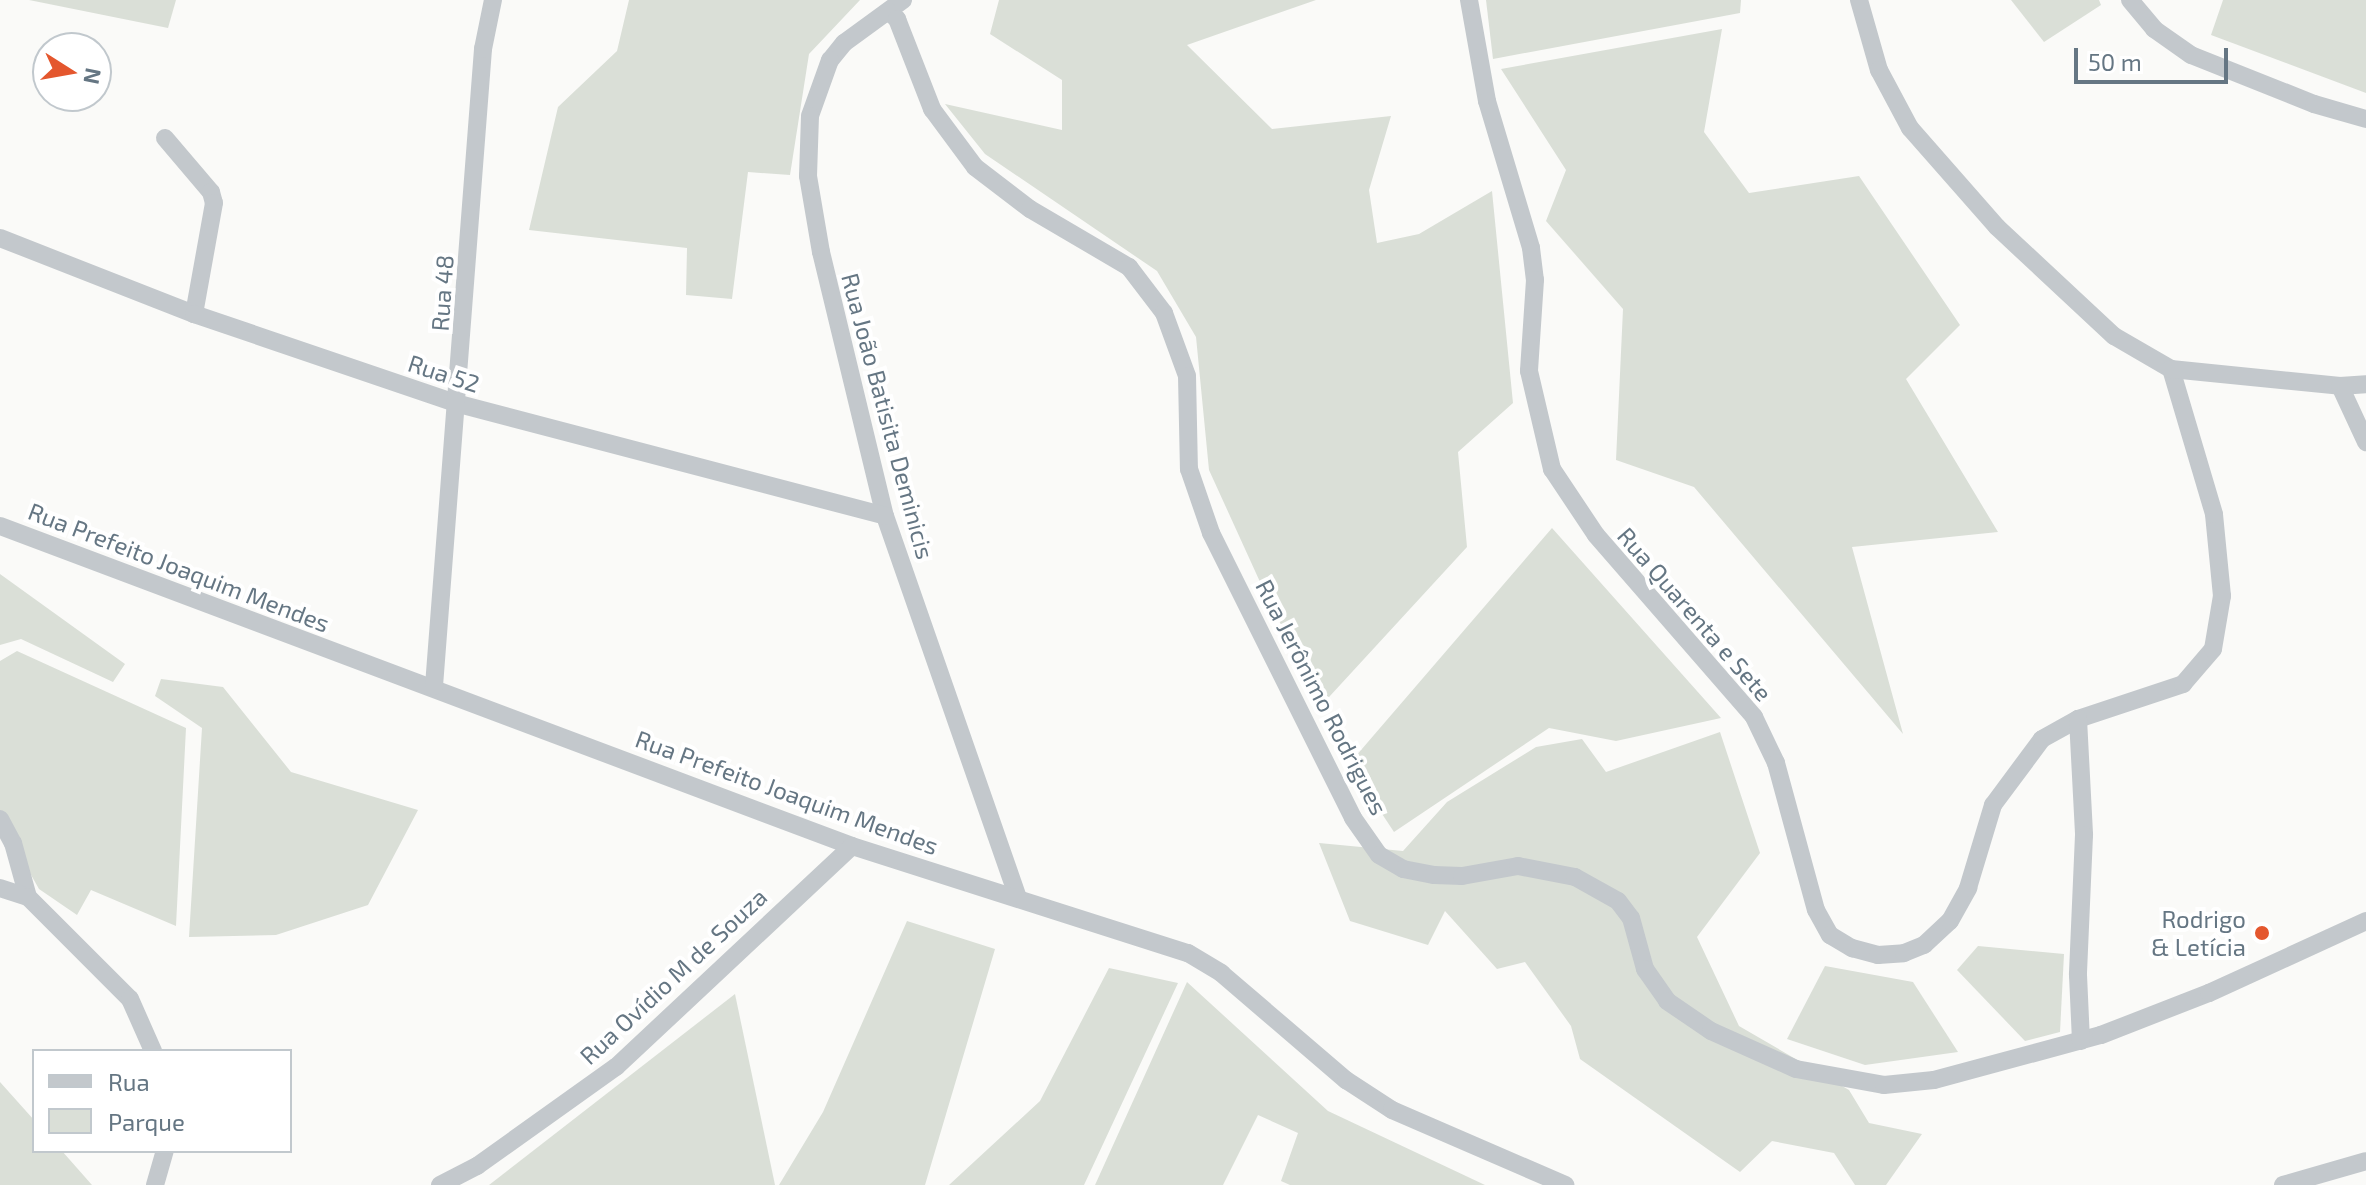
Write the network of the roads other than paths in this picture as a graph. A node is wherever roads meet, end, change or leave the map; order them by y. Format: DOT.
graph roads {
  1 [pos="493,0"];
  2 [pos="1469,0"];
  3 [pos="1859,0"];
  4 [pos="2130,0"];
  5 [pos="896,6"];
  6 [pos="2366,119"];
  7 [pos="165,138"];
  8 [pos="0,238"];
  9 [pos="194,314"];
  10 [pos="2171,369"];
  11 [pos="2366,384"];
  12 [pos="2340,386"];
  13 [pos="459,404"];
  14 [pos="2366,442"];
  15 [pos="885,516"];
  16 [pos="0,526"];
  17 [pos="434,686"];
  18 [pos="2078,719"];
  19 [pos="0,819"];
  20 [pos="852,846"];
  21 [pos="0,888"];
  22 [pos="1017,896"];
  23 [pos="28,897"];
  24 [pos="2366,921"];
  25 [pos="2081,1041"];
  26 [pos="152,1049"];
  27 [pos="164,1153"];
  28 [pos="2366,1161"];
  29 [pos="155,1185"];
  30 [pos="440,1185"];
  31 [pos="1565,1185"];
  32 [pos="2283,1185"];
  1 -- 13 [label="street, Rua 48"];
  2 -- 18 [label="street, Rua Quarenta e Sete"];
  3 -- 10 [label="street"];
  4 -- 6 [label="street"];
  5 -- 15 [label="street, Rua João Batisita Deminicis"];
  5 -- 25 [label="street, Rua Jerônimo Rodrigues"];
  7 -- 9 [label="street"];
  8 -- 9 [label="street, Rua 52"];
  9 -- 13 [label="street, Rua 52"];
  10 -- 12 [label="street"];
  10 -- 18 [label="street, Rua Quarenta e Sete"];
  11 -- 12 [label="street"];
  12 -- 14 [label="street"];
  13 -- 15 [label="street, Rua 52"];
  13 -- 17 [label="street, Rua 48"];
  15 -- 22 [label="street, Rua João Batisita Deminicis"];
  16 -- 17 [label="street, Rua Prefeito Joaquim Mendes"];
  17 -- 20 [label="street, Rua Prefeito Joaquim Mendes"];
  18 -- 25 [label="street"];
  19 -- 23 [label="street"];
  20 -- 22 [label="street, Rua Prefeito Joaquim Mendes"];
  20 -- 30 [label="street, Rua Ovídio M de Souza"];
  21 -- 23 [label="street"];
  22 -- 31 [label="street, Rua Prefeito Joaquim Mendes"];
  23 -- 26 [label="street"];
  24 -- 25 [label="street, Rua Jerônimo Rodrigues"];
  27 -- 29 [label="street"];
  28 -- 32 [label="street"];
}
